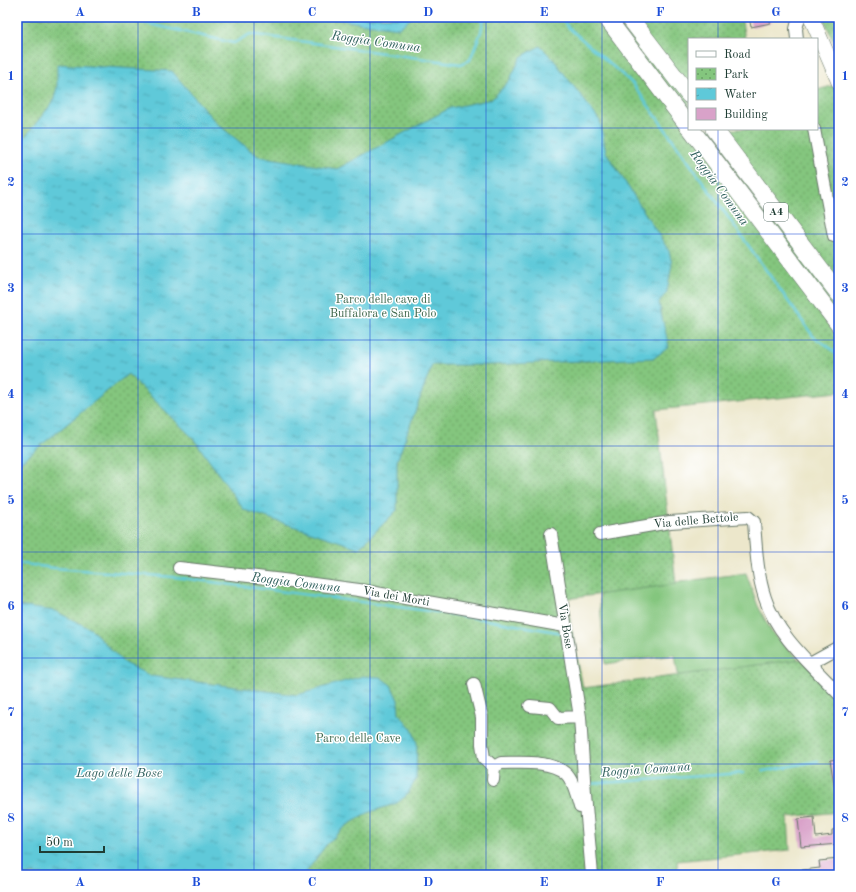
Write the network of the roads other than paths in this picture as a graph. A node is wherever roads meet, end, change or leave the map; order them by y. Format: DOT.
graph roads {
  1 [pos="606,17"];
  2 [pos="629,17"];
  3 [pos="799,17"];
  4 [pos="811,17"];
  5 [pos="797,38"];
  6 [pos="839,82"];
  7 [pos="688,95"];
  8 [pos="688,125"];
  9 [pos="692,130"];
  10 [pos="715,130"];
  11 [pos="814,130"];
  12 [pos="834,236"];
  13 [pos="839,294"];
  14 [pos="839,325"];
  15 [pos="551,534"];
  16 [pos="600,534"];
  17 [pos="179,568"];
  18 [pos="565,626"];
  19 [pos="839,647"];
  20 [pos="810,663"];
  21 [pos="474,684"];
  22 [pos="839,694"];
  23 [pos="530,706"];
  24 [pos="580,717"];
  25 [pos="494,767"];
  26 [pos="493,780"];
  27 [pos="588,835"];
  28 [pos="592,875"];
  1 -- 8 [label="highway, A4"];
  2 -- 7 [label="highway"];
  3 -- 5 [label="street"];
  4 -- 6 [label="main road"];
  9 -- 14 [label="highway, A4"];
  10 -- 13 [label="highway, A4"];
  11 -- 12 [label="street"];
  15 -- 18 [label="street, Via Bose"];
  16 -- 20 [label="street, Via delle Bettole"];
  17 -- 18 [label="street, Via dei Morti"];
  18 -- 24 [label="street, Via Bose"];
  19 -- 20 [label="street"];
  20 -- 22 [label="street, Via delle Bettole"];
  21 -- 25 [label="street"];
  23 -- 24 [label="street"];
  24 -- 27 [label="street, Via Bose"];
  25 -- 26 [label="street"];
  25 -- 27 [label="street"];
  27 -- 28 [label="street, Via Bose"];
}
